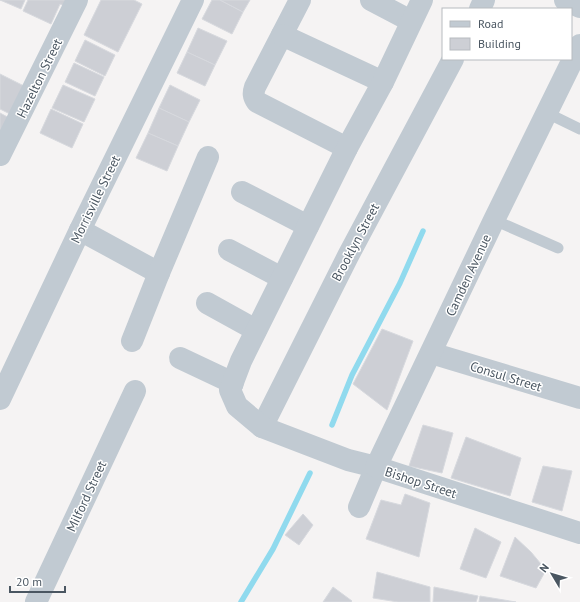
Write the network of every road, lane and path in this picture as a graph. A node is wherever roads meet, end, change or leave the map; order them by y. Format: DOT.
graph roads {
  1 [pos="77,0"];
  2 [pos="193,0"];
  3 [pos="371,0"];
  4 [pos="422,0"];
  5 [pos="565,0"];
  6 [pos="295,2"];
  7 [pos="580,7"];
  8 [pos="411,21"];
  9 [pos="282,35"];
  10 [pos="580,45"];
  11 [pos="452,60"];
  12 [pos="382,82"];
  13 [pos="547,113"];
  14 [pos="580,130"];
  15 [pos="347,148"];
  16 [pos="0,155"];
  17 [pos="208,157"];
  18 [pos="242,192"];
  19 [pos="494,220"];
  20 [pos="308,226"];
  21 [pos="80,230"];
  22 [pos="558,248"];
  23 [pos="228,250"];
  24 [pos="159,273"];
  25 [pos="282,278"];
  26 [pos="207,303"];
  27 [pos="256,330"];
  28 [pos="132,341"];
  29 [pos="431,353"];
  30 [pos="180,358"];
  31 [pos="233,383"];
  32 [pos="135,390"];
  33 [pos="580,398"];
  34 [pos="0,400"];
  35 [pos="262,427"];
  36 [pos="376,467"];
  37 [pos="359,507"];
  38 [pos="580,533"];
  39 [pos="36,602"];
  1 -- 16 [label="street, Hazelton Street"];
  2 -- 21 [label="street, Morrisville Street"];
  3 -- 8 [label="street"];
  4 -- 8 [label="street"];
  5 -- 7 [label="street"];
  6 -- 9 [label="street"];
  8 -- 12 [label="street"];
  9 -- 12 [label="street"];
  9 -- 15 [label="street"];
  10 -- 13 [label="street, Camden Avenue"];
  11 -- 35 [label="street, Brooklyn Street"];
  12 -- 15 [label="street"];
  13 -- 14 [label="lane"];
  13 -- 19 [label="street, Camden Avenue"];
  15 -- 20 [label="street"];
  17 -- 24 [label="street"];
  18 -- 20 [label="street"];
  19 -- 22 [label="lane"];
  19 -- 29 [label="street, Camden Avenue"];
  20 -- 25 [label="street"];
  21 -- 24 [label="street"];
  21 -- 34 [label="street, Morrisville Street"];
  23 -- 25 [label="street"];
  24 -- 28 [label="street"];
  25 -- 27 [label="street"];
  26 -- 27 [label="street"];
  27 -- 31 [label="street"];
  29 -- 33 [label="street, Consul Street"];
  29 -- 36 [label="street, Camden Avenue"];
  30 -- 31 [label="street"];
  31 -- 35 [label="street, Bishop Street"];
  32 -- 39 [label="street, Milford Street"];
  35 -- 36 [label="street, Bishop Street"];
  36 -- 37 [label="street, Camden Avenue"];
  36 -- 38 [label="street, Bishop Street"];
}
